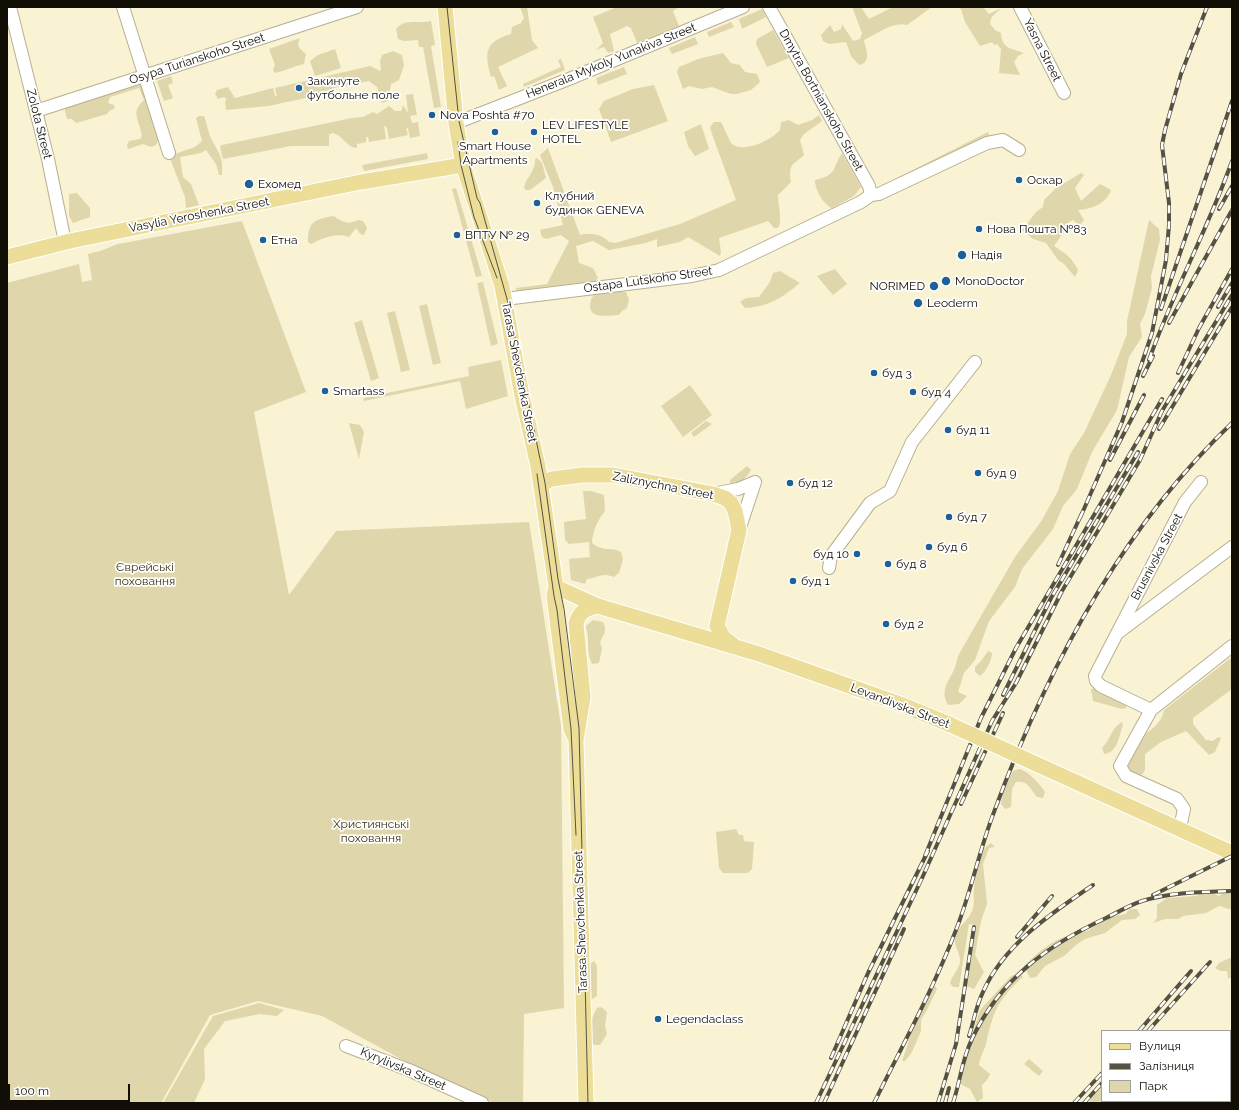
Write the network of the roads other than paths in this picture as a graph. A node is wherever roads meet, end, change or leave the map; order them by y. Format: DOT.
graph roads {
  1 [pos="10,7"];
  2 [pos="123,7"];
  3 [pos="358,7"];
  4 [pos="445,7"];
  5 [pos="743,7"];
  6 [pos="769,7"];
  7 [pos="1020,7"];
  8 [pos="145,76"];
  9 [pos="1064,93"];
  10 [pos="36,111"];
  11 [pos="456,123"];
  12 [pos="1019,150"];
  13 [pos="169,153"];
  14 [pos="463,165"];
  15 [pos="870,194"];
  16 [pos="65,242"];
  17 [pos="7,257"];
  18 [pos="505,300"];
  19 [pos="975,362"];
  20 [pos="1201,482"];
  21 [pos="541,484"];
  22 [pos="713,494"];
  23 [pos="739,530"];
  24 [pos="1232,547"];
  25 [pos="829,568"];
  26 [pos="556,588"];
  27 [pos="598,606"];
  28 [pos="717,626"];
  29 [pos="1117,634"];
  30 [pos="697,635"];
  31 [pos="733,646"];
  32 [pos="1232,646"];
  33 [pos="1151,710"];
  34 [pos="576,740"];
  35 [pos="1180,828"];
  36 [pos="1232,853"];
  37 [pos="346,1046"];
  38 [pos="482,1103"];
  39 [pos="586,1103"];
  1 -- 10 [label="street, Zolota Street"];
  2 -- 8 [label="street"];
  3 -- 8 [label="street, Osypa Turianskoho Street"];
  4 -- 11 [label="main road, Tarasa Shevchenka Street"];
  5 -- 11 [label="street, Henerala Mykoly Yunakiva Street"];
  6 -- 15 [label="street, Dmytra Bortnianskoho Street"];
  7 -- 9 [label="street, Yasna Street"];
  8 -- 10 [label="street, Osypa Turianskoho Street"];
  8 -- 13 [label="street"];
  10 -- 16 [label="street, Zolota Street"];
  11 -- 14 [label="main road, Tarasa Shevchenka Street"];
  12 -- 15 [label="street"];
  14 -- 16 [label="main road, Vasylia Yeroshenka Street"];
  14 -- 18 [label="main road, Tarasa Shevchenka Street"];
  15 -- 18 [label="street, Ostapa Lutskoho Street"];
  16 -- 17 [label="main road, Vasylia Yeroshenka Street"];
  18 -- 21 [label="main road, Tarasa Shevchenka Street"];
  19 -- 25 [label="street"];
  20 -- 29 [label="street, Brusnivska Street"];
  21 -- 22 [label="main road, Zaliznychna Street"];
  21 -- 26 [label="main road, Tarasa Shevchenka Street"];
  22 -- 23 [label="main road, Zaliznychna Street"];
  22 -- 23 [label="street"];
  23 -- 28 [label="main road, Zaliznychna Street"];
  24 -- 29 [label="street"];
  26 -- 27 [label="main road, Levandivska Street"];
  26 -- 34 [label="main road, Tarasa Shevchenka Street"];
  27 -- 30 [label="main road, Levandivska Street"];
  27 -- 34 [label="main road, Tarasa Shevchenka Street"];
  28 -- 30 [label="main road"];
  28 -- 31 [label="main road"];
  29 -- 33 [label="street, Brusnivska Street"];
  30 -- 31 [label="main road, Levandivska Street"];
  31 -- 35 [label="main road, Levandivska Street, bridge"];
  32 -- 33 [label="street"];
  33 -- 35 [label="street"];
  34 -- 39 [label="main road, Tarasa Shevchenka Street"];
  35 -- 36 [label="main road, Levandivska Street"];
  37 -- 38 [label="street, Kyrylivska Street"];
}
